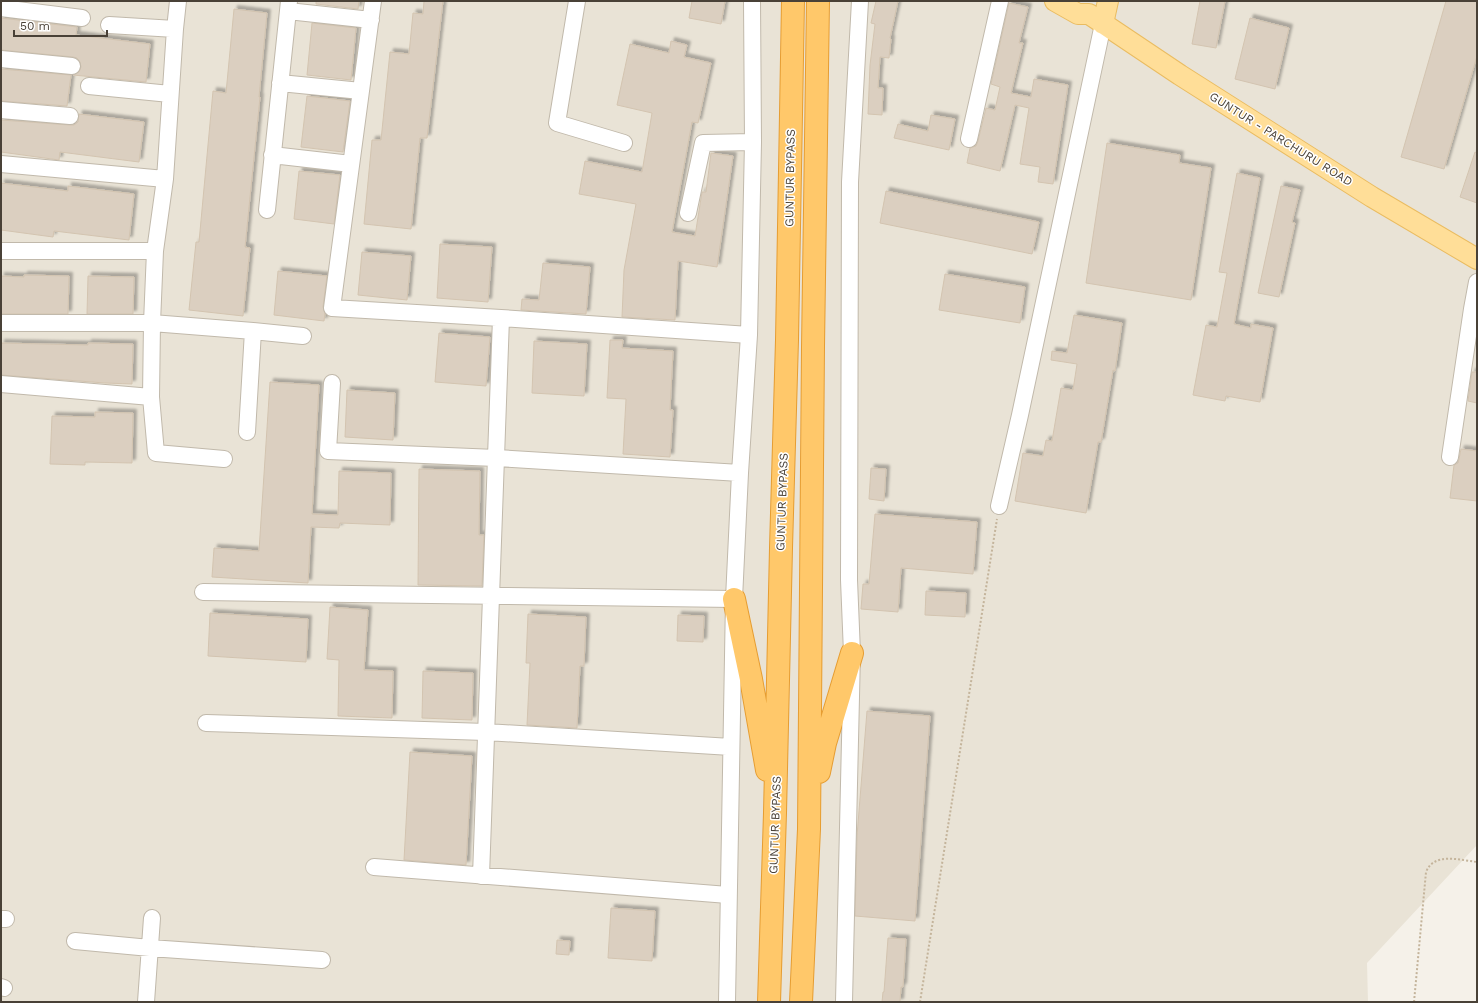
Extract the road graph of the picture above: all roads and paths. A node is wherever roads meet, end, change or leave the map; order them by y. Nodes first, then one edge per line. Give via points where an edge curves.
1 (178, 1) edge
2 (373, 1) edge
3 (577, 1) edge
4 (752, 1) edge
5 (793, 1) edge
6 (818, 1) edge
7 (860, 1) edge
8 (1000, 1) edge
9 (1055, 1) edge
10 (1108, 1) edge
11 (289, 6) edge
12 (1, 8) edge
13 (1092, 13) edge
14 (82, 18) dead end
15 (371, 20) junction
16 (109, 25) dead end
17 (175, 29) junction
18 (1, 59) edge
19 (72, 66) dead end
20 (280, 82) junction
21 (89, 86) dead end
22 (361, 91) junction
23 (170, 94) junction
24 (1, 110) edge
25 (70, 116) dead end
26 (969, 139) dead end
27 (753, 142) junction
28 (624, 143) dead end
29 (272, 155) junction
30 (1, 164) edge
31 (351, 164) junction
32 (165, 179) junction
33 (266, 210) dead end
34 (688, 213) dead end
35 (1, 251) edge
36 (156, 251) junction
37 (1477, 259) edge
38 (1477, 282) edge
39 (501, 318) junction
40 (1, 323) edge
41 (152, 323) junction
42 (253, 331) junction
43 (750, 335) junction
44 (303, 336) dead end
45 (332, 383) dead end
46 (1, 384) edge
47 (151, 396) junction
48 (247, 432) dead end
49 (1450, 457) dead end
50 (496, 458) junction
51 (224, 459) dead end
52 (740, 473) junction
53 (999, 506) joint
54 (203, 592) dead end
55 (491, 596) junction
56 (734, 599) junction
57 (852, 653) junction
58 (206, 723) dead end
59 (486, 732) junction
60 (731, 747) junction
61 (775, 813) junction
62 (809, 829) junction
63 (1477, 862) edge
64 (374, 867) dead end
65 (481, 876) junction
66 (728, 895) junction
67 (152, 918) dead end
68 (75, 940) dead end
69 (150, 948) junction
70 (322, 960) dead end
71 (146, 1002) edge
72 (727, 1002) edge
73 (769, 1002) edge
74 (801, 1002) edge
75 (844, 1002) edge
76 (920, 1002) edge
77 (1414, 1002) edge

1 - 17 street
2 - 15 street
3 - 28 street via 557,123
4 - 27 street
5 - 61 highway, GUNTUR BYPASS via 788,340
6 - 62 highway, GUNTUR BYPASS via 812,347
7 - 57 street via 850,182 849,580
8 - 26 street
9 - 13 main road, GUNTUR - PARCHURU ROAD via 1078,14
10 - 13 main road
11 - 15 street
11 - 20 street
12 - 14 street
13 - 37 main road, GUNTUR - PARCHURU ROAD via 1180,75 1372,197
13 - 53 street via 1022,408
15 - 22 street
16 - 17 street
17 - 23 street
18 - 19 street
20 - 22 street
20 - 29 street
21 - 23 street
22 - 31 street
23 - 32 street
24 - 25 street
27 - 34 street via 703,143
27 - 43 street
29 - 31 street
29 - 33 street
30 - 32 street
31 - 39 street via 332,308
32 - 36 street
35 - 36 street
36 - 41 street
38 - 49 street
39 - 43 street
39 - 50 street
40 - 41 street
41 - 42 street
41 - 47 street
42 - 44 street
42 - 48 street
43 - 52 street
45 - 50 street via 328,451
46 - 47 street
47 - 51 street via 156,453
50 - 52 street
50 - 55 street
52 - 56 street
53 - 76 path
54 - 55 street
55 - 56 street
55 - 59 street
56 - 60 street
56 - 61 highway
57 - 62 highway via 824,744
57 - 75 street
58 - 59 street
59 - 60 street
59 - 65 street
60 - 66 street
61 - 73 highway, GUNTUR BYPASS
62 - 74 highway, GUNTUR BYPASS
63 - 77 path via 1444,859 1429,865 1426,872
64 - 65 street
65 - 66 street
66 - 72 street
67 - 69 street
68 - 69 street
69 - 70 street
69 - 71 street

